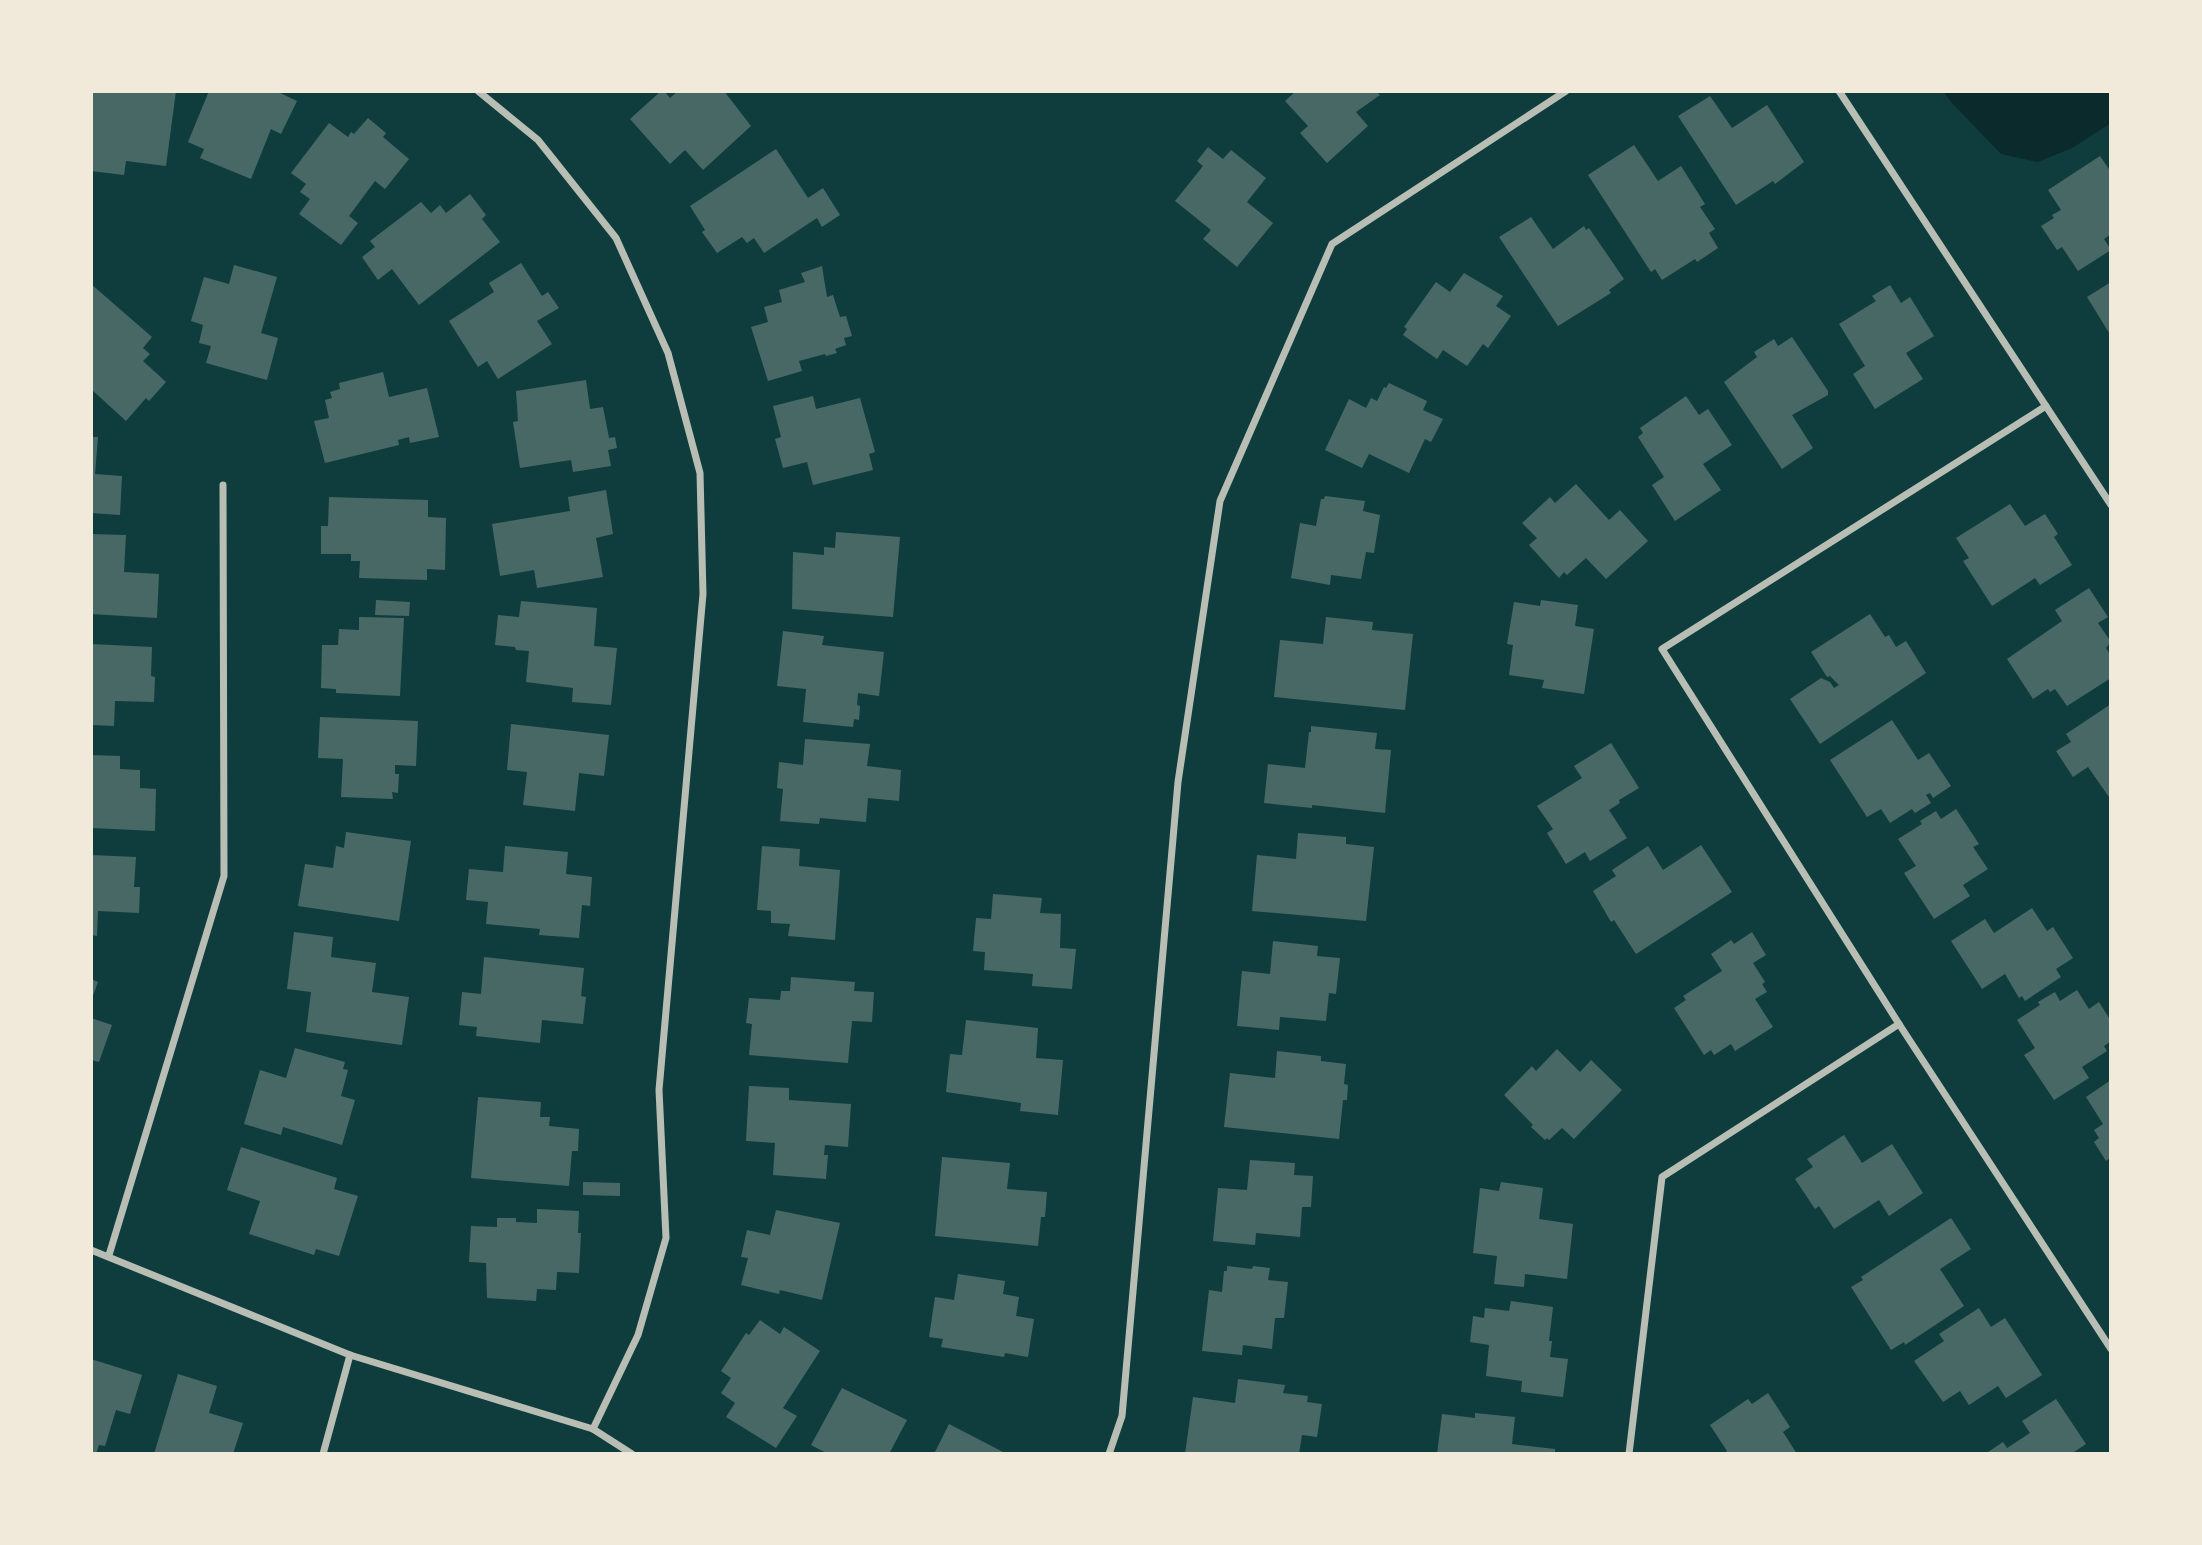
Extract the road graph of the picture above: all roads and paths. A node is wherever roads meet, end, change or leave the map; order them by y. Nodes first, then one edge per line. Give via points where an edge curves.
1 (478, 91) edge
2 (1566, 91) edge
3 (1839, 91) edge
4 (2046, 406) junction
5 (223, 485) dead end
6 (2111, 505) edge
7 (1899, 1024) junction
8 (91, 1250) edge
9 (109, 1255) junction
10 (2111, 1349) edge
11 (350, 1355) junction
12 (593, 1429) junction
13 (323, 1454) edge
14 (632, 1454) edge
15 (1109, 1454) edge
16 (1629, 1454) edge

1 - 12 street via 538,140 616,238 668,353 700,472 703,594 659,1090 666,1238 638,1335
2 - 15 street via 1332,244 1220,501 1178,782 1122,1416
3 - 4 street
4 - 6 street
4 - 7 street via 1662,649
5 - 9 street via 224,876
7 - 10 street
7 - 16 street via 1662,1177
8 - 9 street
9 - 11 street
11 - 12 street
11 - 13 street
12 - 14 street

